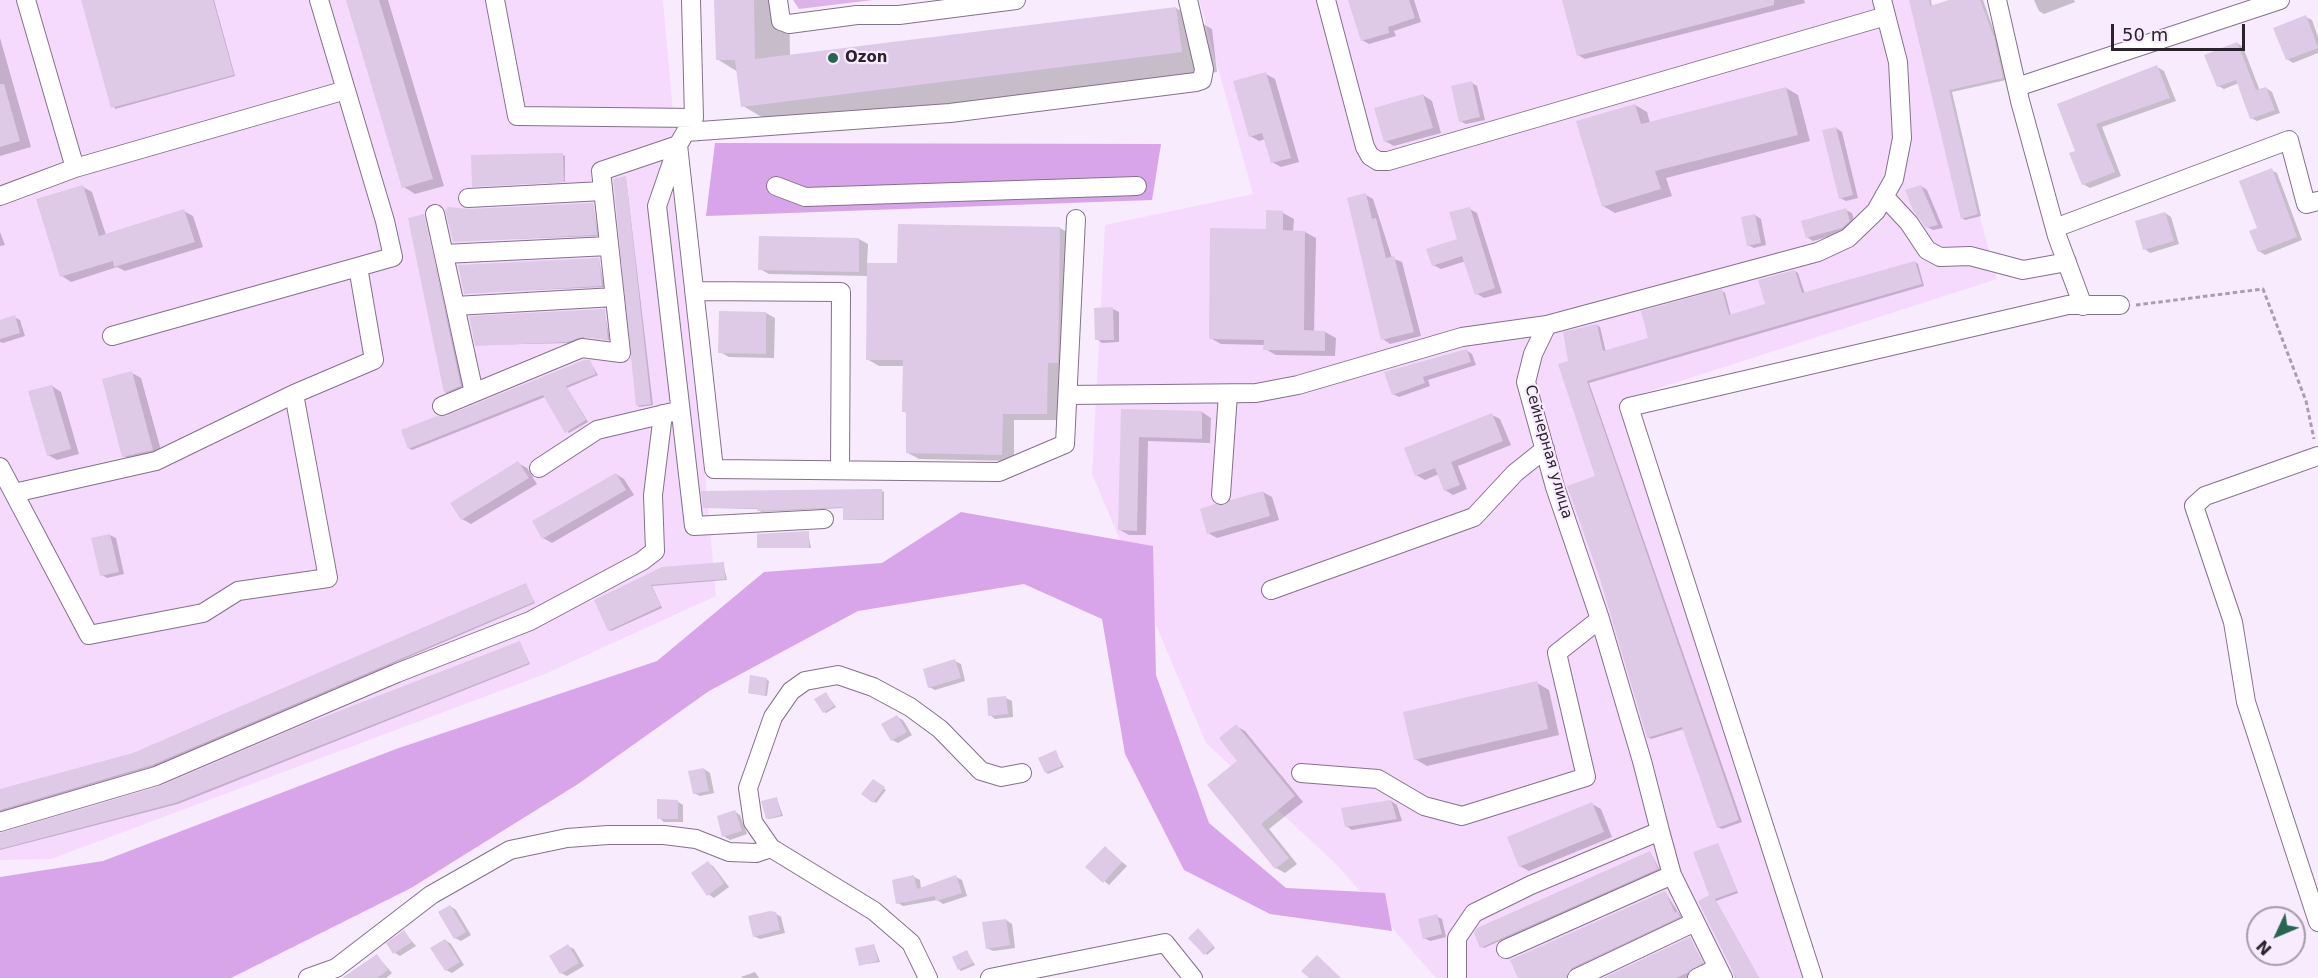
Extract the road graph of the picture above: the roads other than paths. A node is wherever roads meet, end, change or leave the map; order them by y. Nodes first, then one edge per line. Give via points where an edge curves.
1 (26, 0) edge
2 (319, 0) edge
3 (495, 0) edge
4 (691, 0) edge
5 (778, 0) edge
6 (1016, 0) edge
7 (1188, 0) edge
8 (1326, 0) edge
9 (1997, 0) edge
10 (2280, 0) edge
11 (1884, 8) edge
12 (2017, 87) junction
13 (346, 90) junction
14 (686, 132) junction
15 (75, 168) junction
16 (776, 186) dead end
17 (1137, 186) dead end
18 (603, 191) junction
19 (0, 196) edge
20 (1884, 196) junction
21 (468, 198) dead end
22 (2318, 201) edge
23 (435, 214) dead end
24 (1076, 219) dead end
25 (2055, 228) junction
26 (609, 246) junction
27 (444, 254) junction
28 (2067, 261) junction
29 (358, 267) junction
30 (694, 291) junction
31 (615, 297) junction
32 (2120, 305) road end
33 (455, 306) junction
34 (2084, 306) junction
35 (1547, 325) junction
36 (112, 336) dead end
37 (474, 393) junction
38 (294, 394) junction
39 (1228, 394) junction
40 (1068, 395) junction
41 (442, 406) dead end
42 (672, 413) junction
43 (1545, 449) junction
44 (2317, 450) edge
45 (0, 467) edge
46 (539, 468) dead end
47 (840, 470) junction
48 (14, 493) junction
49 (1221, 495) dead end
50 (824, 519) dead end
51 (1271, 590) dead end
52 (1600, 619) junction
53 (1022, 773) dead end
54 (1301, 773) dead end
55 (0, 822) edge
56 (1660, 831) junction
57 (771, 848) junction
58 (1672, 875) junction
59 (1695, 922) junction
60 (2318, 922) edge
61 (1506, 949) dead end
62 (1721, 973) edge
63 (308, 978) edge
64 (928, 978) edge
65 (990, 978) edge
66 (1193, 978) edge
67 (1457, 978) edge
68 (1577, 978) edge
69 (1697, 978) edge
70 (1813, 978) edge

1 - 15 street
2 - 13 street
3 - 14 street via 517,116
4 - 14 street
5 - 6 street via 781,21 789,24
7 - 14 street via 1204,69 1202,80 1196,82 950,113
8 - 11 street via 1365,147 1378,161
9 - 12 street
10 - 12 street
11 - 20 street via 1898,62 1903,108 1894,179
12 - 25 street
13 - 15 street
13 - 29 street via 393,257
14 - 18 street via 601,171
14 - 30 street
14 - 42 street via 657,206
15 - 19 street
16 - 17 street via 805,197
18 - 21 street
18 - 26 street
20 - 28 street via 1927,250 1940,257 1970,256 2023,270
20 - 35 street via 1876,211 1848,238 1818,252
22 - 25 street via 2306,204 2289,140
23 - 27 street
24 - 40 street
25 - 28 street
26 - 27 street
26 - 31 street
27 - 33 street
28 - 34 street
29 - 36 street
29 - 38 street via 374,360
30 - 47 street via 714,469
30 - 47 street via 841,292
31 - 33 street
31 - 37 street via 621,353 582,348
32 - 34 street
33 - 37 street
34 - 70 street via 2068,305 1629,407
35 - 39 street via 1462,337 1298,386
35 - 43 street, Сейнерная улица via 1533,354 1526,382
37 - 41 street
38 - 48 street via 156,461
38 - 48 street via 328,578 238,591 203,613 89,635
39 - 40 street
39 - 49 street
40 - 47 street via 1065,444 999,472
42 - 46 street via 597,430
42 - 50 street via 694,526
42 - 55 street via 653,495 655,551 642,561 530,621 156,776
43 - 51 street via 1515,473 1474,518
43 - 52 street, Сейнерная улица
44 - 60 street via 2205,496 2194,506 2233,622 2246,702
45 - 48 street
52 - 54 street via 1557,653 1586,777 1462,816 1424,806 1378,779
52 - 56 street, Сейнерная улица
53 - 57 street via 1001,777 981,771 932,723 873,687 837,675 805,681 791,691 773,717 748,788 753,822
56 - 58 street, Сейнерная улица
56 - 67 street via 1474,913 1457,938
57 - 63 street via 756,853 729,852 696,839 608,835 567,838 510,850 431,896 336,968
57 - 64 street via 874,911 911,943
58 - 59 street, Сейнерная улица
58 - 61 street
59 - 62 street, Сейнерная улица
59 - 68 street
62 - 69 street
65 - 66 street via 1165,943

